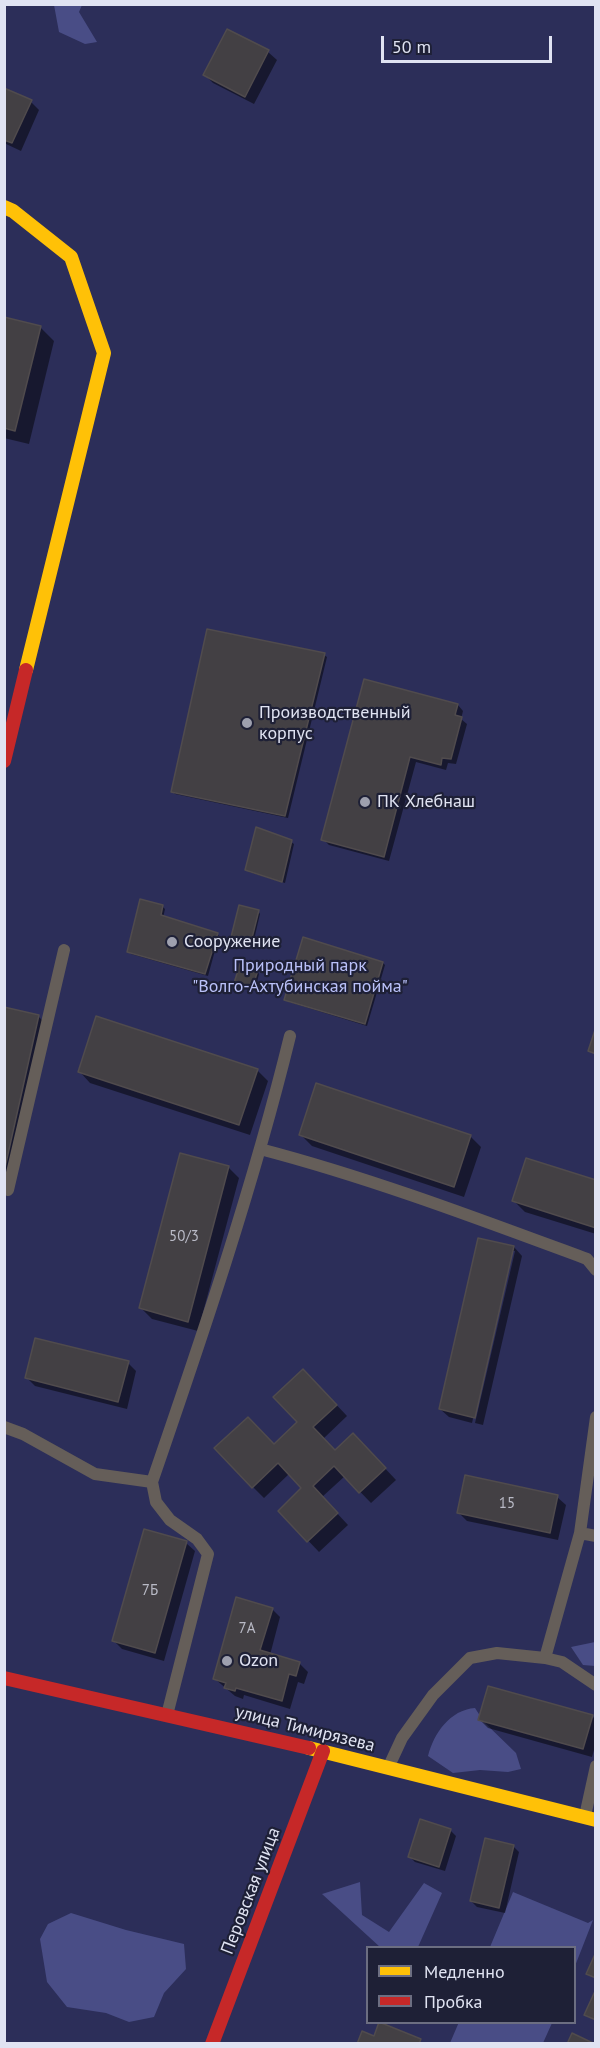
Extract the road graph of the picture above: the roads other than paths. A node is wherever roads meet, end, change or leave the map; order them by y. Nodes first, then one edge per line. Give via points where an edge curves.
1 (4, 207) edge
2 (4, 761) edge
3 (64, 950) dead end
4 (290, 1036) dead end
5 (260, 1149) junction
6 (8, 1190) dead end
7 (596, 1270) edge
8 (596, 1417) edge
9 (4, 1427) edge
10 (152, 1482) junction
11 (580, 1533) junction
12 (596, 1536) edge
13 (545, 1658) junction
14 (4, 1678) edge
15 (596, 1686) edge
16 (167, 1715) junction
17 (323, 1751) junction
18 (596, 1766) edge
19 (388, 1768) junction
20 (590, 1819) edge
21 (212, 2043) edge

1 - 2 street via 71,257 104,353
3 - 6 lane
4 - 5 lane
5 - 7 lane via 317,1164 480,1220 587,1259
5 - 10 lane
8 - 11 lane
9 - 10 lane via 95,1474
10 - 16 lane via 156,1502 208,1554
11 - 12 lane
11 - 13 lane
13 - 15 lane via 562,1662
13 - 19 lane via 497,1653 471,1658 433,1695 402,1738
14 - 16 street, улица Тимирязева
16 - 17 street, улица Тимирязева
17 - 19 street, улица Тимирязева
17 - 21 street, Перовская улица
18 - 20 lane
19 - 20 street, улица Тимирязева

